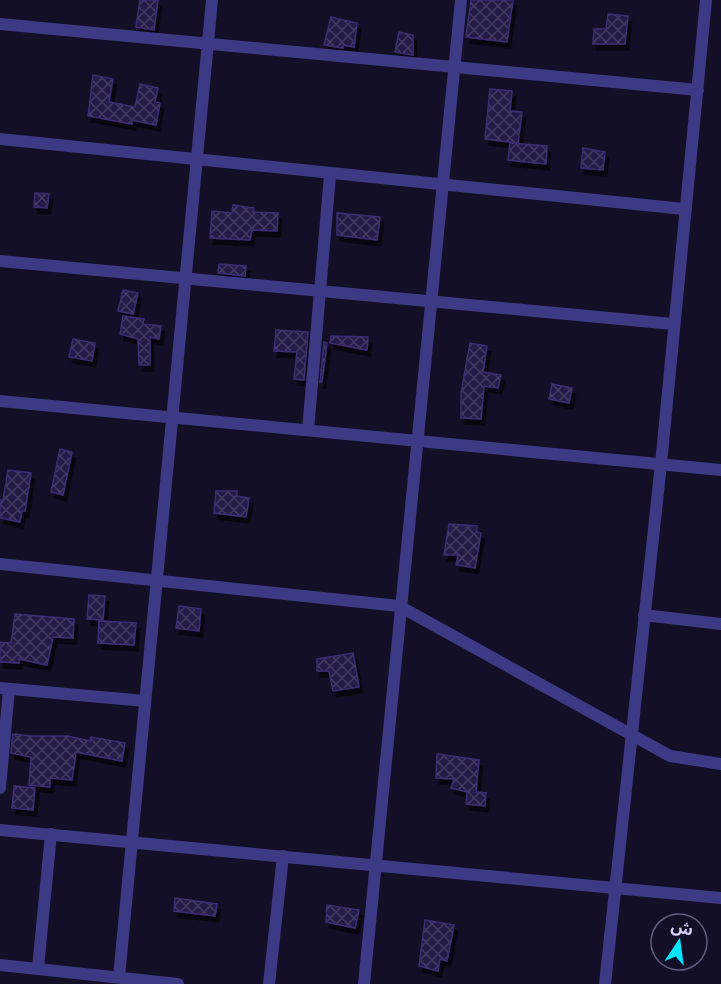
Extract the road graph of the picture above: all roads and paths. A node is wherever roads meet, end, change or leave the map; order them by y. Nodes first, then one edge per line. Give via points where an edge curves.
1 (212, 0) edge
2 (461, 0) edge
3 (706, 0) edge
4 (0, 24) edge
5 (208, 42) junction
6 (453, 66) junction
7 (698, 90) junction
8 (0, 139) edge
9 (199, 160) junction
10 (330, 175) junction
11 (442, 185) junction
12 (684, 209) junction
13 (0, 261) edge
14 (186, 279) junction
15 (320, 291) junction
16 (430, 302) junction
17 (673, 324) junction
18 (0, 401) edge
19 (172, 418) junction
20 (308, 430) junction
21 (417, 441) junction
22 (661, 464) junction
23 (721, 470) edge
24 (0, 564) edge
25 (157, 579) junction
26 (399, 606) junction
27 (644, 615) junction
28 (721, 624) edge
29 (4, 689) edge
30 (145, 701) junction
31 (631, 734) junction
32 (721, 764) edge
33 (0, 788) edge
34 (0, 830) edge
35 (51, 834) junction
36 (131, 842) junction
37 (282, 856) junction
38 (376, 866) junction
39 (615, 888) junction
40 (721, 898) edge
41 (0, 965) edge
42 (38, 968) junction
43 (119, 977) junction
44 (178, 984) edge
45 (269, 984) edge
46 (364, 984) edge
47 (605, 984) edge

1 - 5 street
2 - 6 street
3 - 7 street
4 - 5 street
5 - 6 street
5 - 9 street
6 - 7 street
6 - 11 street
7 - 12 street
8 - 9 street
9 - 10 street
9 - 14 street
10 - 11 street
10 - 15 street
11 - 12 street
11 - 16 street
12 - 17 street
13 - 14 street
14 - 15 street
14 - 19 street
15 - 16 street
15 - 20 street
16 - 17 street
16 - 21 street
17 - 22 street
18 - 19 street
19 - 20 street
19 - 25 street
20 - 21 street
21 - 22 street
21 - 26 street
22 - 23 street
22 - 27 street
24 - 25 street
25 - 26 street
25 - 30 street
26 - 31 street
26 - 38 street
27 - 28 street
27 - 31 street
29 - 30 street
29 - 33 street
30 - 36 street
31 - 32 street via 670,756
31 - 39 street
34 - 35 street
35 - 36 street
35 - 42 street
36 - 37 street
36 - 43 street
37 - 38 street
37 - 45 street
38 - 39 street
38 - 46 street
39 - 40 street
39 - 47 street
41 - 42 street
42 - 43 street
43 - 44 street

